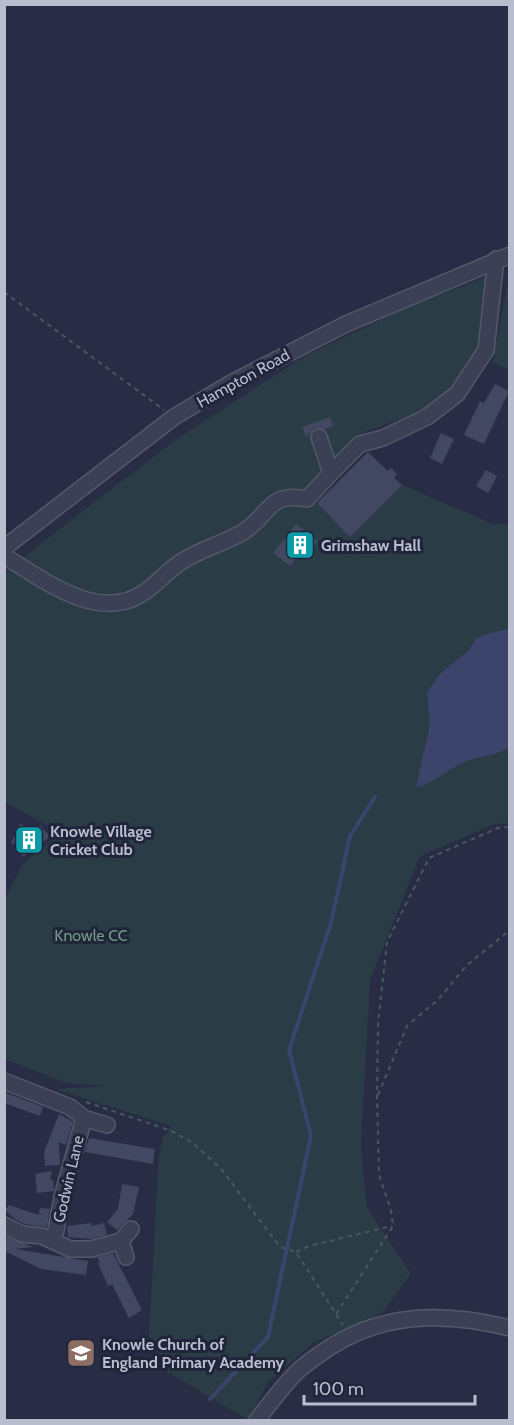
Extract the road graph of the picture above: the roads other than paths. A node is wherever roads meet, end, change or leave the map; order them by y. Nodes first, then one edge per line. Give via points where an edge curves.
1 (503, 257) edge
2 (319, 437) dead end
3 (331, 473) junction
4 (4, 548) edge
5 (4, 556) edge
6 (4, 1081) edge
7 (84, 1118) junction
8 (107, 1125) dead end
9 (4, 1225) edge
10 (54, 1241) junction
11 (126, 1257) dead end
12 (510, 1328) edge
13 (257, 1420) edge

1 - 3 street via 486,350 457,394 427,417 384,438 360,444
1 - 4 street, Hampton Road via 346,324 174,417
2 - 3 street
3 - 5 street via 307,500 283,497 266,507 243,532 200,550 129,601 98,602 59,590
6 - 7 street, Godwin Lane via 70,1107
7 - 8 street, Godwin Lane
7 - 10 street, Godwin Lane
9 - 10 street via 22,1234
10 - 11 street via 70,1250 92,1249 126,1235
12 - 13 street via 443,1316 408,1317 370,1326 296,1372

